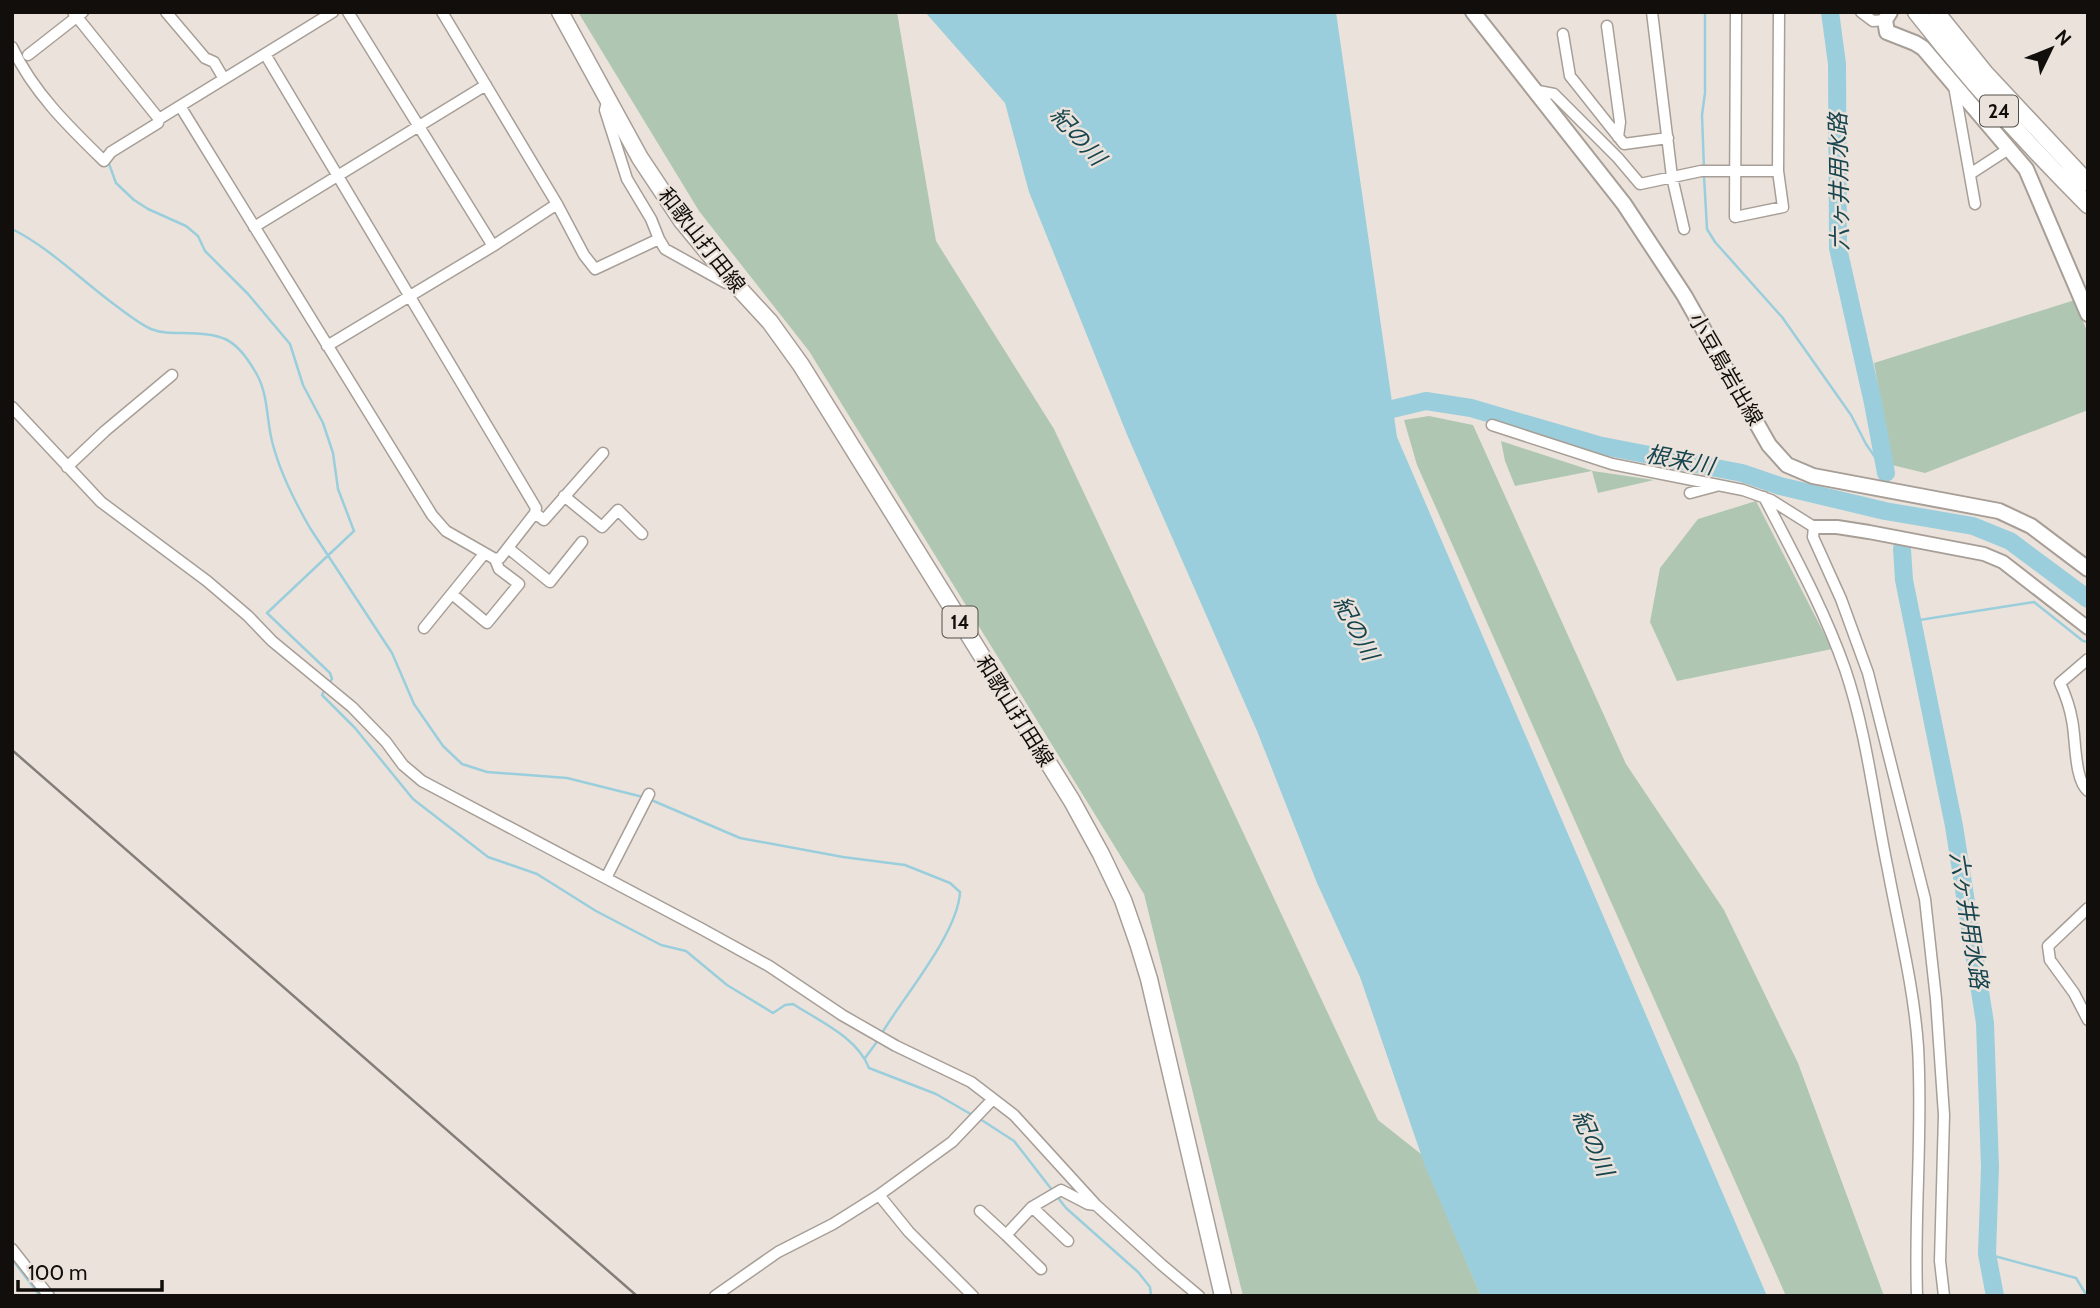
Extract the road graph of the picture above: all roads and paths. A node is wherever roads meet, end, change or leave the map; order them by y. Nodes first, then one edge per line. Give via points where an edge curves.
1 (166, 12) edge
2 (333, 12) edge
3 (348, 12) edge
4 (442, 12) edge
5 (560, 12) edge
6 (1472, 12) edge
7 (1652, 12) edge
8 (1736, 12) edge
9 (1779, 12) edge
10 (1861, 12) edge
11 (1916, 12) edge
12 (1936, 12) edge
13 (78, 14) edge
14 (1887, 16) edge
15 (1607, 26) dead end
16 (1563, 34) dead end
17 (12, 47) edge
18 (265, 54) junction
19 (28, 55) dead end
20 (224, 79) junction
21 (486, 85) junction
22 (1954, 85) junction
23 (1533, 90) junction
24 (610, 103) junction
25 (180, 106) junction
26 (159, 119) junction
27 (419, 126) junction
28 (1618, 137) junction
29 (1668, 138) junction
30 (2010, 148) junction
31 (1778, 171) junction
32 (1734, 172) junction
33 (1970, 174) junction
34 (338, 176) junction
35 (1672, 177) junction
36 (2088, 183) edge
37 (557, 204) junction
38 (1975, 204) dead end
39 (2088, 205) edge
40 (254, 227) junction
41 (1685, 229) dead end
42 (659, 239) junction
43 (494, 246) junction
44 (733, 282) junction
45 (410, 296) junction
46 (2088, 314) edge
47 (327, 346) junction
48 (172, 375) dead end
49 (12, 407) edge
50 (17, 420) edge
51 (1492, 425) dead end
52 (603, 453) dead end
53 (67, 467) junction
54 (1717, 486) junction
55 (1690, 493) dead end
56 (564, 496) junction
57 (1764, 497) junction
58 (535, 513) junction
59 (1814, 527) junction
60 (642, 534) dead end
61 (582, 542) dead end
62 (508, 548) junction
63 (484, 554) junction
64 (495, 559) junction
65 (2088, 569) edge
66 (452, 594) junction
67 (424, 628) dead end
68 (2088, 628) edge
69 (2088, 659) edge
70 (2088, 792) edge
71 (649, 794) dead end
72 (606, 878) junction
73 (2088, 908) edge
74 (2088, 1020) edge
75 (989, 1103) junction
76 (879, 1195) junction
77 (1096, 1205) junction
78 (1032, 1207) junction
79 (980, 1210) dead end
80 (1006, 1235) junction
81 (1068, 1241) dead end
82 (12, 1249) edge
83 (1041, 1269) dead end
84 (49, 1296) edge
85 (715, 1296) edge
86 (974, 1296) edge
87 (1199, 1296) edge
88 (1223, 1296) edge
89 (1917, 1296) edge
90 (1944, 1296) edge

1 - 20 street via 205,58 214,62
2 - 18 street
3 - 27 street
4 - 21 street
5 - 24 main road, 和歌山打田線 / 14
6 - 23 main road, 小豆島岩出線
7 - 29 street
8 - 32 street
9 - 31 street
10 - 14 street via 1873,21
11 - 39 main road, 24 via 1974,84
12 - 36 main road, 24 via 1985,73
13 - 19 street
13 - 26 street
14 - 22 main road via 1887,32 1923,48
15 - 28 street
16 - 28 street via 1570,76
17 - 26 street via 57,116 104,161
18 - 20 street
18 - 34 street
20 - 25 street
21 - 27 street
21 - 37 street
22 - 30 main road
22 - 33 street
23 - 35 street via 1555,94 1640,184
23 - 65 main road, 小豆島岩出線 via 1624,204 1684,295 1769,445 1787,465 1813,476 1999,511 2031,526
24 - 42 street via 605,110 626,179
24 - 44 main road, 和歌山打田線 / 14 via 682,221
25 - 26 street
25 - 40 street
27 - 34 street
27 - 43 street
28 - 29 street via 1624,144
29 - 35 street
30 - 33 street
30 - 46 main road via 2026,169
31 - 32 street
31 - 32 street via 1783,207 1735,217
32 - 35 street
33 - 38 street
34 - 40 street
34 - 45 street
35 - 41 street
37 - 42 street via 594,269
37 - 43 street
40 - 47 street
42 - 44 street via 665,249 726,283
43 - 45 street
44 - 88 main road, 和歌山打田線 / 14 via 801,365 1101,854 1123,900 1149,979
45 - 47 street
45 - 58 street
47 - 63 street via 432,515 446,531
48 - 53 street
49 - 50 street
50 - 53 street
51 - 54 street via 1612,464
52 - 56 street
53 - 72 street via 101,502 207,581 352,707 422,781
54 - 55 street
54 - 57 street
56 - 58 street via 544,520
56 - 60 street via 602,527 618,510
57 - 59 street
57 - 89 street via 1820,606 1845,669 1863,735 1917,1037
58 - 62 street
59 - 68 street via 1869,532 1984,554 2003,562
59 - 90 street via 1813,537 1868,673 1924,900 1944,1115 1940,1261
61 - 62 street via 550,582
62 - 64 street
63 - 64 street
63 - 66 street
64 - 66 street via 499,569 519,584 487,623
66 - 67 street
69 - 70 street via 2060,682 2072,719 2079,773
71 - 72 street
72 - 75 street via 769,966 896,1046 971,1082
73 - 74 street via 2048,946 2050,960
75 - 76 street via 952,1142
75 - 77 street via 1014,1115
76 - 85 street via 778,1252
76 - 86 street
77 - 78 street via 1061,1190
77 - 87 street
78 - 80 street
78 - 81 street
79 - 80 street
80 - 83 street
82 - 84 street

